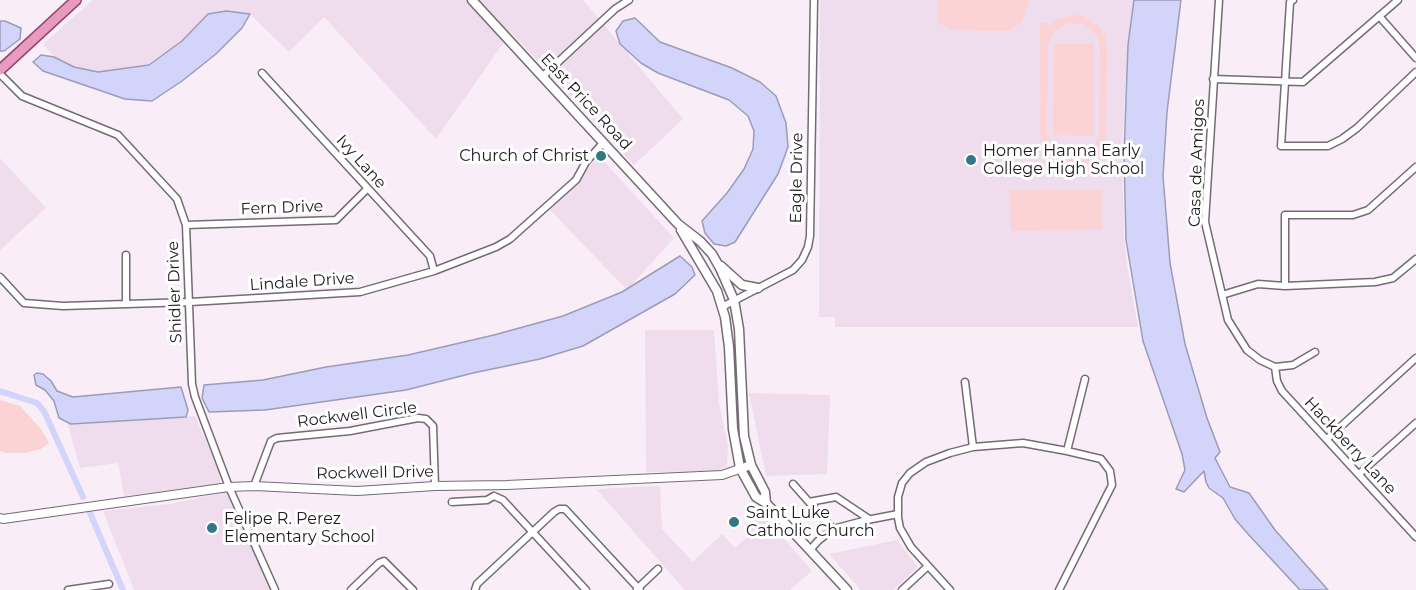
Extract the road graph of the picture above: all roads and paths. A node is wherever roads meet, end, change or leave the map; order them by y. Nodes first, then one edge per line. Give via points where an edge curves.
1 (76, 0) edge
2 (472, 0) edge
3 (629, 0) edge
4 (814, 0) edge
5 (1219, 0) edge
6 (1293, 0) edge
7 (1398, 0) edge
8 (1378, 16) junction
9 (1416, 58) edge
10 (0, 70) edge
11 (1416, 72) edge
12 (262, 73) dead end
13 (0, 75) edge
14 (542, 77) junction
15 (1213, 79) junction
16 (1286, 82) junction
17 (603, 143) junction
18 (1416, 167) edge
19 (367, 189) junction
20 (678, 224) junction
21 (186, 225) junction
22 (126, 255) dead end
23 (1416, 259) edge
24 (716, 261) junction
25 (434, 271) junction
26 (0, 277) edge
27 (1285, 285) junction
28 (758, 288) junction
29 (1222, 295) junction
30 (734, 300) junction
31 (190, 302) junction
32 (126, 304) junction
33 (722, 308) junction
34 (1315, 352) dead end
35 (1416, 358) edge
36 (1275, 367) junction
37 (1085, 379) dead end
38 (965, 382) dead end
39 (1416, 423) edge
40 (1327, 439) junction
41 (973, 447) junction
42 (1067, 451) junction
43 (751, 465) junction
44 (740, 468) junction
45 (1359, 474) junction
46 (794, 484) dead end
47 (494, 485) junction
48 (255, 486) junction
49 (435, 486) junction
50 (229, 487) junction
51 (494, 496) junction
52 (452, 502) dead end
53 (809, 502) junction
54 (766, 503) junction
55 (898, 514) junction
56 (869, 519) junction
57 (1, 520) edge
58 (833, 529) junction
59 (533, 533) junction
60 (1416, 537) edge
61 (810, 550) junction
62 (928, 566) junction
63 (658, 569) dead end
64 (109, 584) dead end
65 (638, 589) edge
66 (68, 590) edge
67 (275, 590) edge
68 (351, 590) edge
69 (413, 590) edge
70 (475, 590) edge
71 (586, 590) edge
72 (847, 590) edge
73 (902, 590) edge
74 (950, 590) edge
75 (1059, 590) edge

1 - 10 main road
2 - 14 main road, East Price Road
3 - 14 street
4 - 28 street, Eagle Drive via 808,248 793,270
5 - 15 street, Casa de Amigos
6 - 16 street
7 - 8 street
8 - 9 street
8 - 16 street via 1309,78
11 - 16 street via 1357,128 1328,146 1316,147 1281,146
12 - 19 street, Ivy Lane
13 - 21 street, Shidler Drive via 22,96 118,135 177,199
14 - 17 main road, East Price Road
15 - 16 street
15 - 29 street, Casa de Amigos via 1205,222
17 - 20 main road, East Price Road
17 - 25 street, Lindale Drive via 576,180 510,239
18 - 27 street via 1368,210 1353,215 1285,215
19 - 21 street, Fern Drive via 336,220
19 - 25 street, Ivy Lane via 430,256
20 - 24 main road, East Price Road via 700,241
20 - 33 main road, East Price Road via 717,291
21 - 31 street, Shidler Drive
22 - 32 street
23 - 27 street via 1393,278 1375,282
24 - 28 main road via 742,285
24 - 30 main road, East Price Road
25 - 31 street, Lindale Drive via 360,292
26 - 32 street, Lindale Drive via 24,303
27 - 29 street via 1258,284
28 - 30 street, Eagle Drive
29 - 36 street, Casa de Amigos via 1228,320 1246,350
30 - 33 street, Eagle Drive
30 - 43 main road, East Price Road via 744,430
31 - 32 street, Lindale Drive
31 - 50 street, Shidler Drive via 192,384
33 - 44 main road, East Price Road
34 - 36 street via 1293,365
35 - 40 street
36 - 40 street, Hackberry Lane via 1282,391
37 - 42 street
38 - 41 street
39 - 45 street
40 - 45 street, Hackberry Lane
41 - 42 street via 1023,443
41 - 55 street via 926,462 910,472 902,483
42 - 75 street via 1101,459 1110,471 1112,485
43 - 44 street, Rockwell Drive
43 - 54 main road, East Price Road via 765,492
44 - 47 street, Rockwell Drive via 722,475
44 - 54 main road, East Price Road via 756,497
45 - 60 street, Hackberry Lane
46 - 53 street
47 - 49 street, Rockwell Drive
47 - 51 street
48 - 49 street, Rockwell Drive via 357,491
48 - 49 street, Rockwell Circle via 271,441 277,438 350,431 418,417 433,426
48 - 50 street, Rockwell Drive
50 - 57 street, Rockwell Drive
50 - 67 street, Shidler Drive
51 - 52 street
51 - 59 street
53 - 56 street via 836,497
53 - 58 street
54 - 61 main road, East Price Road
55 - 56 street
55 - 62 street via 900,528
56 - 58 street
58 - 61 street
59 - 65 street via 554,512 565,509
59 - 70 street
59 - 71 street
61 - 72 main road, East Price Road
62 - 73 street
62 - 74 street
63 - 65 street
64 - 66 street
68 - 69 street via 384,561

